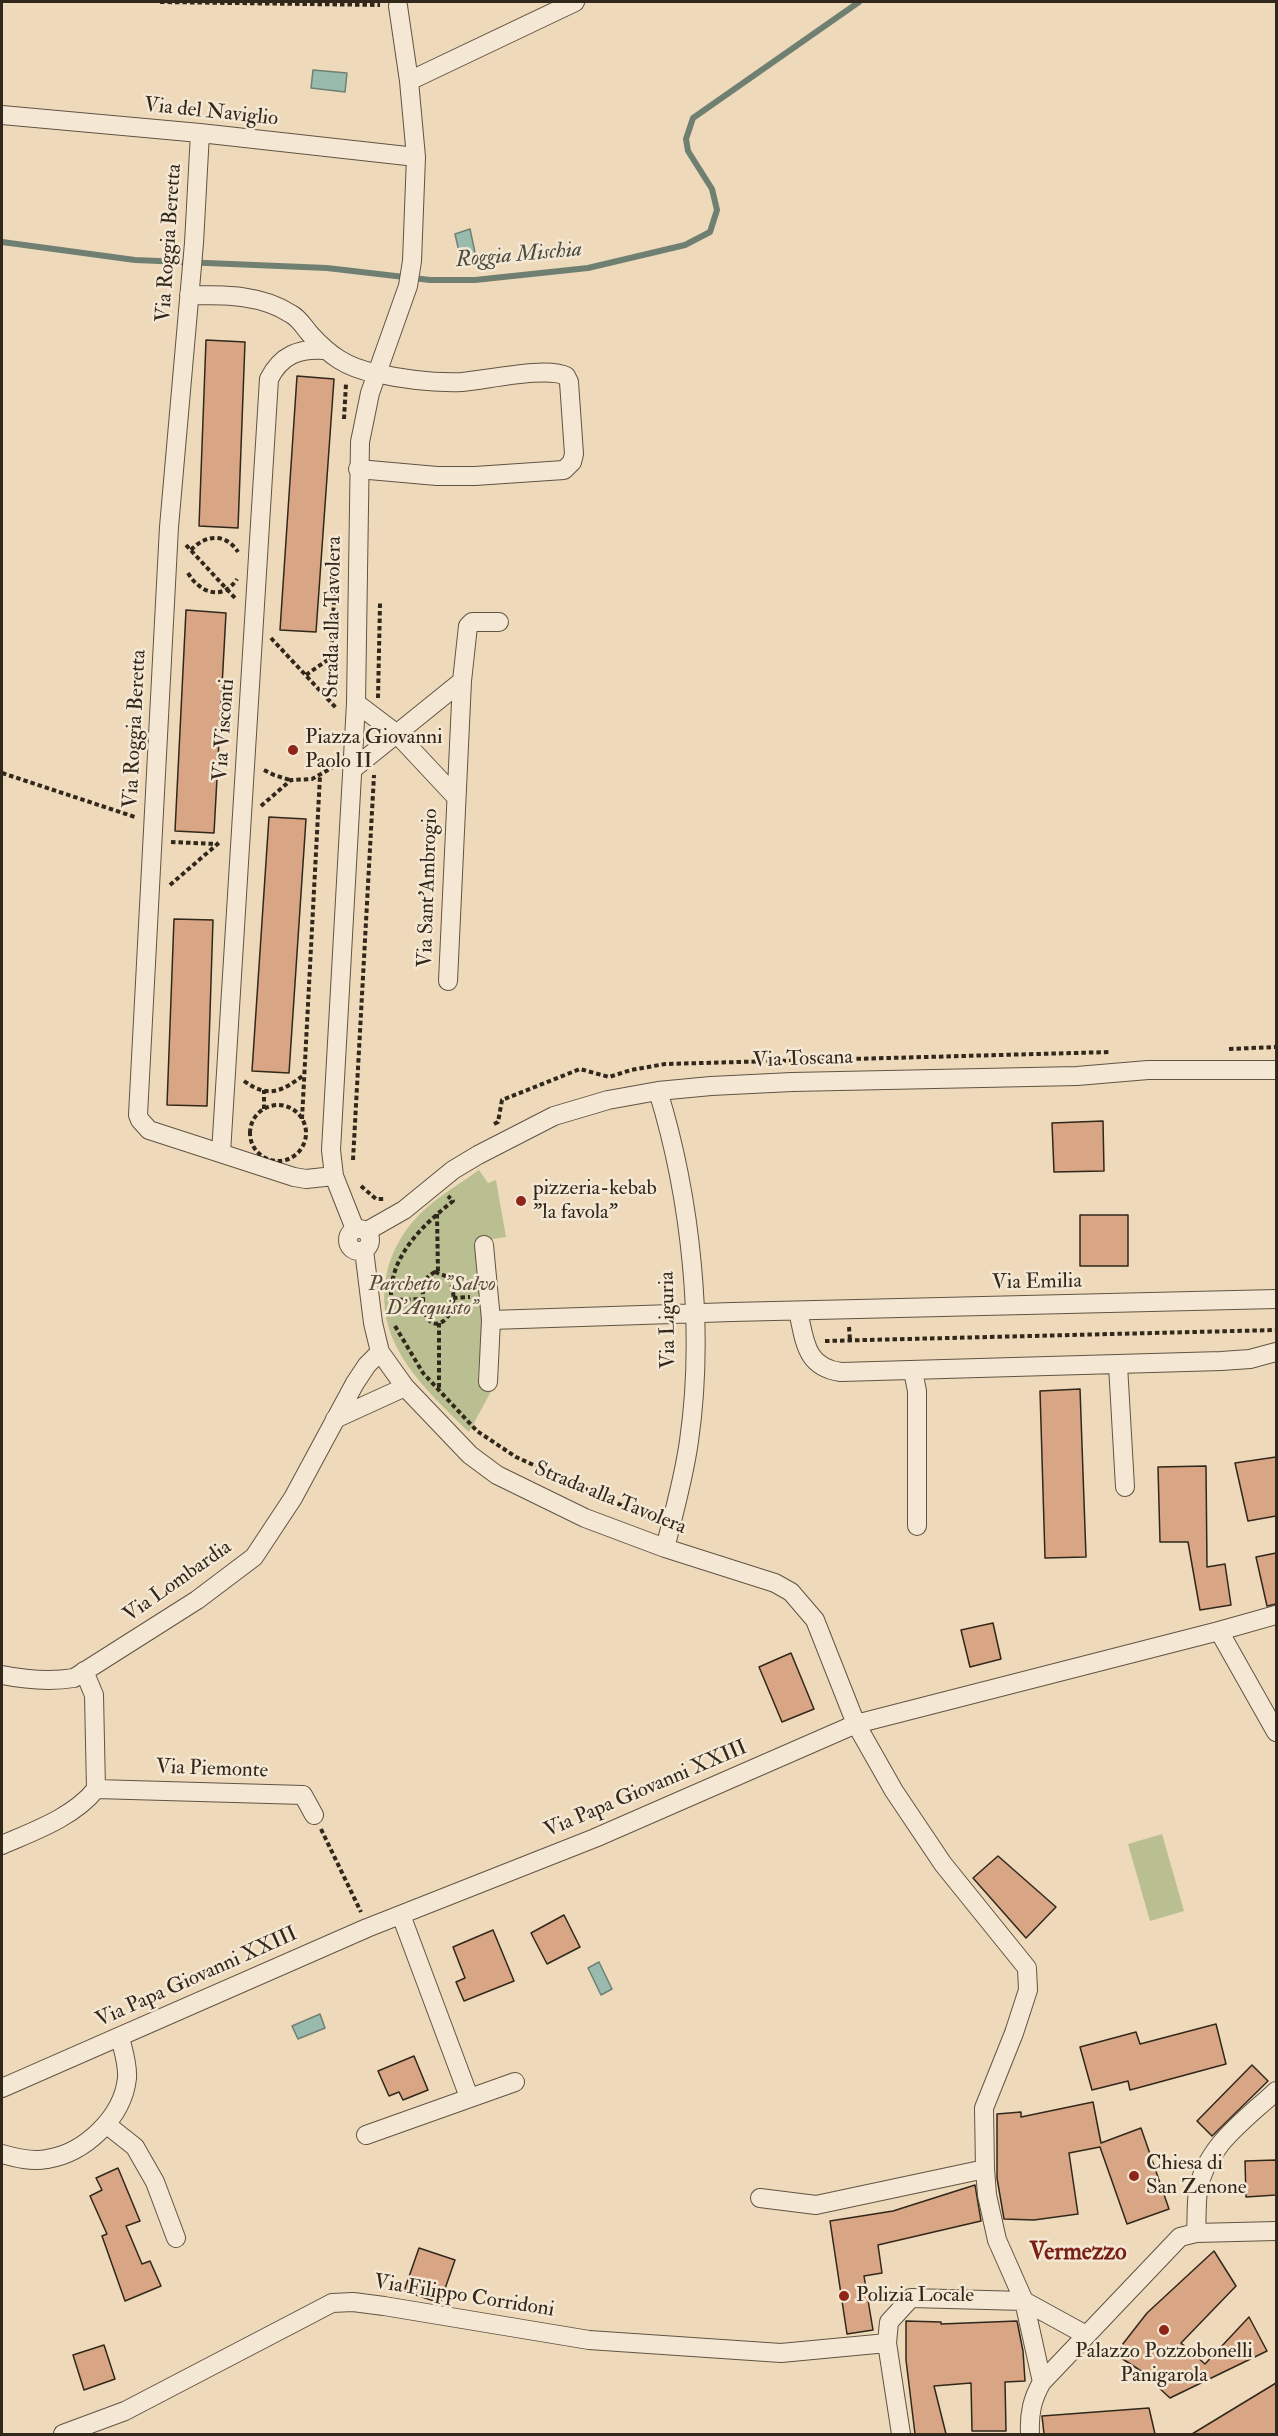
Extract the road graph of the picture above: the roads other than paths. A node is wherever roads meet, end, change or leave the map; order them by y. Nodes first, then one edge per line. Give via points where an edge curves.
1 (575, 2) edge
2 (398, 6) road end
3 (410, 81) junction
4 (2, 115) edge
5 (200, 133) junction
6 (416, 157) junction
7 (189, 295) junction
8 (325, 350) junction
9 (376, 374) junction
10 (358, 469) junction
11 (499, 622) dead end
12 (462, 681) junction
13 (356, 703) junction
14 (397, 734) junction
15 (352, 769) junction
16 (455, 796) junction
17 (448, 981) dead end
18 (1276, 1070) edge
19 (658, 1091) junction
20 (222, 1153) junction
21 (334, 1176) junction
22 (361, 1230) junction
23 (484, 1245) dead end
24 (1276, 1299) edge
25 (798, 1311) junction
26 (696, 1313) junction
27 (491, 1320) junction
28 (380, 1352) junction
29 (1276, 1352) edge
30 (1118, 1365) junction
31 (914, 1371) junction
32 (488, 1382) dead end
33 (405, 1387) junction
34 (335, 1419) junction
35 (1125, 1487) dead end
36 (917, 1526) dead end
37 (665, 1548) junction
38 (1276, 1615) edge
39 (1219, 1631) junction
40 (84, 1671) junction
41 (2, 1675) edge
42 (856, 1724) junction
43 (1276, 1732) edge
44 (96, 1789) junction
45 (314, 1815) road end
46 (2, 1845) edge
47 (401, 1915) junction
48 (120, 2037) junction
49 (515, 2082) dead end
50 (2, 2088) edge
51 (1276, 2091) edge
52 (470, 2097) junction
53 (106, 2124) junction
54 (366, 2135) dead end
55 (2, 2154) edge
56 (986, 2169) junction
57 (760, 2198) dead end
58 (1276, 2231) edge
59 (1196, 2233) junction
60 (176, 2238) dead end
61 (1024, 2301) junction
62 (1086, 2335) junction
63 (887, 2343) junction
64 (1042, 2382) junction
65 (63, 2434) edge
66 (901, 2434) edge
67 (1030, 2434) edge

1 - 3 street
2 - 3 street, Strada alla Tavolera
3 - 6 street, Strada alla Tavolera
4 - 5 street, Via del Naviglio
5 - 6 street, Via del Naviglio
5 - 7 street, Via Roggia Beretta
6 - 9 street, Strada alla Tavolera via 408,286
7 - 8 street via 237,297 275,306 293,315
7 - 20 street, Via Roggia Beretta via 169,527 138,1115 149,1130
8 - 9 street via 341,362
8 - 20 street, Via Visconti via 311,349 284,357 269,379
9 - 10 street, Strada alla Tavolera via 365,413
9 - 10 street via 461,382 561,373 569,382 574,454 564,470 486,476
10 - 13 street, Strada alla Tavolera
11 - 12 street, Via Sant'Ambrogio via 472,622 468,626
12 - 14 street
12 - 16 street, Via Sant'Ambrogio
13 - 14 street, Via Sant'Ambrogio
13 - 15 street, Strada alla Tavolera
14 - 15 street
14 - 16 street, Via Sant'Ambrogio
15 - 21 street, Strada alla Tavolera via 331,1150
16 - 17 street, Via Sant'Ambrogio
18 - 19 street, Via Toscana via 1148,1070 1077,1076 792,1082
19 - 22 street, Via Toscana via 608,1100 555,1116 453,1170 404,1210
19 - 26 street, Via Liguria via 686,1215
20 - 21 street, Via Roggia Beretta via 294,1177
21 - 22 street, Strada alla Tavolera
22 - 28 street, Strada alla Tavolera via 348,1237 349,1244 364,1250
23 - 27 street
24 - 25 street, Via Emilia
25 - 26 street, Via Emilia
25 - 31 street via 808,1349 818,1365 827,1370
26 - 27 street, Via Emilia
26 - 37 street, Via Liguria via 689,1439
27 - 32 street
28 - 33 street, Strada alla Tavolera
28 - 34 street, Via Lombardia via 367,1365
29 - 30 street via 1250,1359
30 - 31 street
30 - 35 street
31 - 36 street
33 - 34 street
33 - 37 street, Strada alla Tavolera via 470,1455 497,1474 585,1518
34 - 40 street, Via Lombardia via 293,1498 254,1557 206,1593
37 - 42 street, Strada alla Tavolera via 775,1583 791,1592 815,1620
38 - 39 street, Via Papa Giovanni XXIII
39 - 42 street, Via Papa Giovanni XXIII
39 - 43 street
40 - 41 street, Via Lombardia via 74,1678 52,1682
40 - 44 street via 94,1695
42 - 47 street, Via Papa Giovanni XXIII via 595,1838
42 - 56 street, Strada alla Tavolera via 894,1791 943,1864 1027,1968 1028,1990 984,2108
44 - 45 street, Via Piemonte via 303,1795
44 - 46 street via 75,1809
47 - 48 street, Via Papa Giovanni XXIII
47 - 52 street
48 - 50 street, Via Papa Giovanni XXIII
48 - 53 street via 127,2077 121,2099
49 - 52 street
51 - 59 street via 1209,2158 1197,2193
52 - 54 street
53 - 55 street via 90,2140 47,2160 23,2160
53 - 60 street via 135,2147 155,2182
56 - 57 street via 816,2205
56 - 61 street, Strada alla Tavolera via 997,2240
58 - 59 street
59 - 62 street via 1180,2237 1169,2247
61 - 62 street
61 - 63 street via 911,2298 889,2322
61 - 64 street, Strada alla Tavolera
62 - 64 street
63 - 65 street, Via Filippo Corridoni via 781,2353 712,2349 589,2340 384,2306 332,2303 125,2411
63 - 66 street
64 - 67 street via 1031,2406

